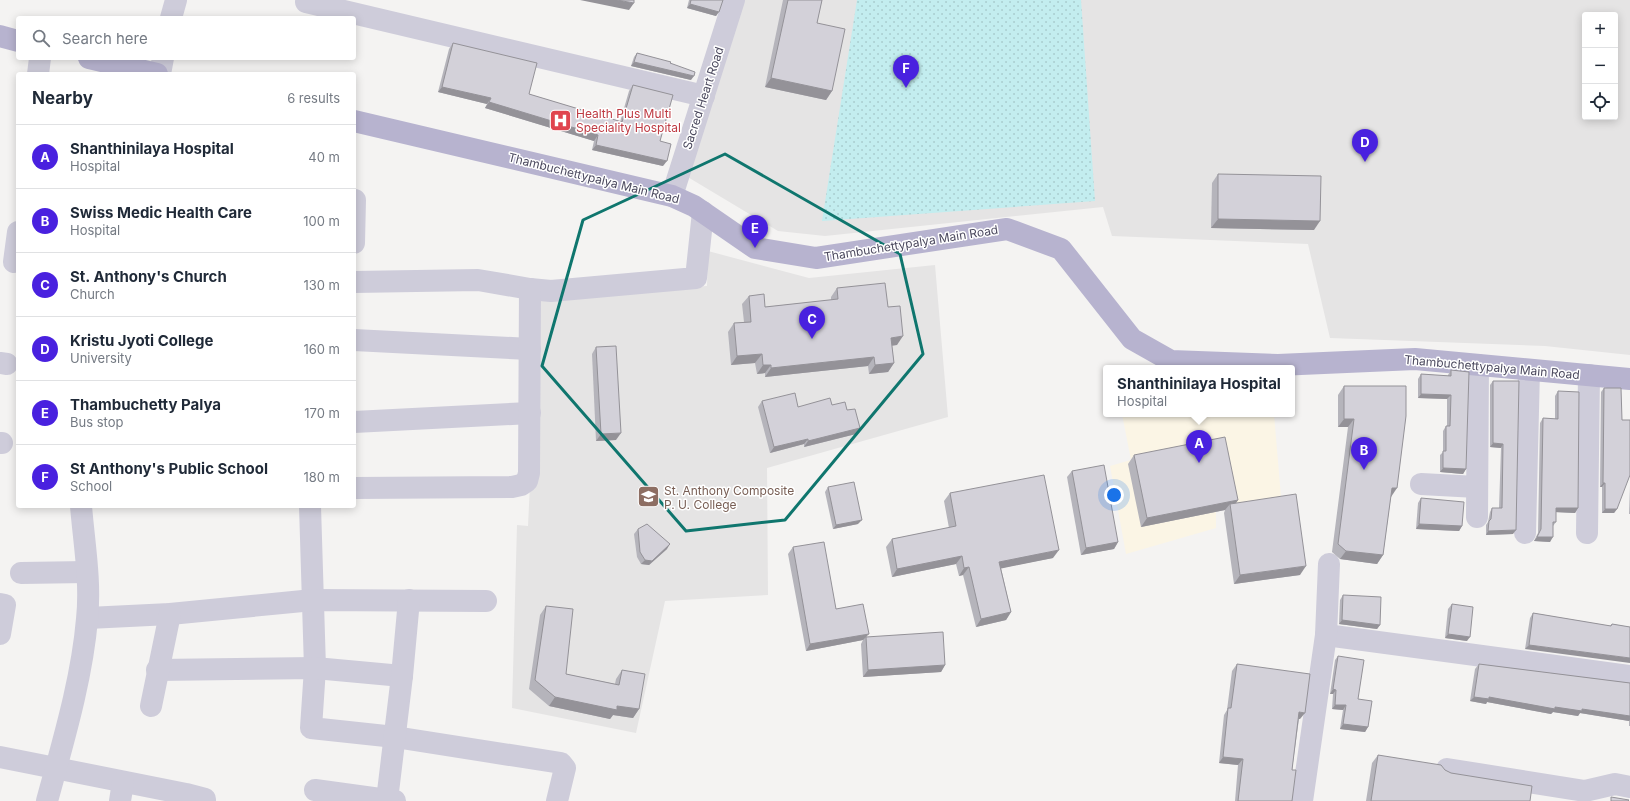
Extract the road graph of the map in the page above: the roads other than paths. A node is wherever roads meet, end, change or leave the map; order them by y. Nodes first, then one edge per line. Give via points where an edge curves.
1 (176, 0) edge
2 (734, 0) edge
3 (306, 2) dead end
4 (172, 16) edge
5 (0, 36) edge
6 (16, 40) edge
7 (40, 60) edge
8 (94, 60) edge
9 (162, 60) edge
10 (114, 69) edge
11 (38, 72) edge
12 (140, 72) edge
13 (159, 72) edge
14 (704, 96) junction
15 (356, 120) edge
16 (672, 196) junction
17 (703, 212) junction
18 (16, 241) edge
19 (11, 262) edge
20 (356, 282) edge
21 (530, 290) junction
22 (356, 340) edge
23 (530, 349) junction
24 (1478, 365) junction
25 (1529, 370) junction
26 (1589, 375) junction
27 (1630, 379) edge
28 (530, 413) junction
29 (356, 422) edge
30 (1421, 484) dead end
31 (1477, 487) junction
32 (356, 488) edge
33 (81, 508) edge
34 (310, 508) edge
35 (1477, 517) dead end
36 (1525, 533) dead end
37 (1587, 534) dead end
38 (1329, 564) dead end
39 (87, 572) junction
40 (21, 573) dead end
41 (313, 600) junction
42 (408, 600) junction
43 (486, 601) dead end
44 (0, 604) edge
45 (170, 614) junction
46 (88, 618) junction
47 (0, 634) edge
48 (1326, 635) junction
49 (315, 668) junction
50 (157, 670) junction
51 (402, 676) junction
52 (1630, 676) edge
53 (151, 706) dead end
54 (395, 737) junction
55 (0, 757) edge
56 (56, 769) junction
57 (1447, 769) edge
58 (1630, 787) edge
59 (315, 790) dead end
60 (122, 791) edge
61 (210, 800) edge
62 (391, 800) edge
63 (47, 801) edge
64 (557, 801) edge
65 (1302, 801) edge

1 - 4 street
2 - 14 street, Sacred Heart Road
3 - 14 street
5 - 6 main road
7 - 11 street
8 - 10 main road
9 - 13 street
10 - 12 main road
14 - 16 street, Sacred Heart Road
15 - 16 main road, Thambuchettypalya Main Road
16 - 17 main road, Thambuchettypalya Main Road
17 - 21 street via 696,278 552,291
17 - 24 main road, Thambuchettypalya Main Road via 754,248 816,258 1007,229 1061,249 1132,339 1171,360 1278,365 1415,359
18 - 19 street
20 - 21 street via 478,280
21 - 23 street
22 - 23 street
23 - 28 street
24 - 25 main road, Thambuchettypalya Main Road
24 - 31 street
25 - 26 main road, Thambuchettypalya Main Road
25 - 36 street
26 - 27 main road, Thambuchettypalya Main Road
26 - 37 street
28 - 29 street
28 - 32 street via 529,473 527,481 521,485
30 - 31 street
31 - 35 street
33 - 39 street
34 - 41 street
38 - 48 street
39 - 40 street
39 - 46 street
41 - 42 street
41 - 45 street
41 - 49 street
42 - 43 street
42 - 51 street
44 - 47 street via 5,604
45 - 46 street
45 - 50 street
46 - 56 street via 82,659
48 - 52 street
48 - 65 street
49 - 50 street
49 - 51 street
49 - 54 street via 311,728
50 - 53 street
51 - 54 street
54 - 62 street
54 - 64 street via 561,763 565,768
55 - 56 street
56 - 60 street
56 - 63 street
57 - 58 street via 1585,791 1615,784
59 - 62 street
60 - 61 street

